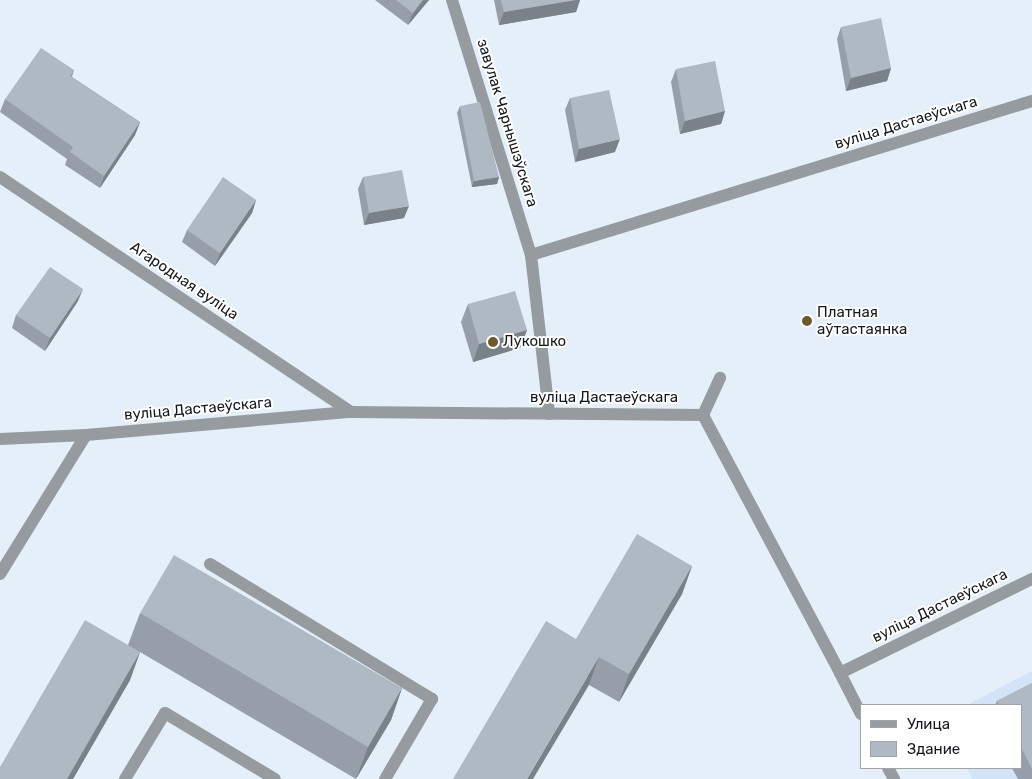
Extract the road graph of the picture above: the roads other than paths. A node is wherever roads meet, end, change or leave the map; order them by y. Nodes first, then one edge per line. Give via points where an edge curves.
1 (452, 0) edge
2 (1032, 101) edge
3 (0, 177) edge
4 (531, 256) junction
5 (720, 378) dead end
6 (351, 412) junction
7 (549, 414) junction
8 (703, 415) junction
9 (86, 435) junction
10 (0, 438) edge
11 (210, 564) dead end
12 (0, 574) edge
13 (1032, 579) edge
14 (840, 673) junction
15 (860, 712) edge
16 (126, 779) edge
17 (275, 779) edge
18 (385, 779) edge

1 - 4 street, завулак Чарнышэўскага
2 - 4 street, вуліца Дастаеўскага
3 - 6 street, Агародная вуліца
4 - 7 street, завулак Чарнышэўскага
5 - 8 street
6 - 7 street, вуліца Дастаеўскага
6 - 9 street, вуліца Дастаеўскага
7 - 8 street, вуліца Дастаеўскага
8 - 14 street
9 - 10 street, вуліца Дастаеўскага
9 - 12 street
11 - 18 street via 432,699
13 - 14 street, вуліца Дастаеўскага
14 - 15 street
16 - 17 street via 165,713

